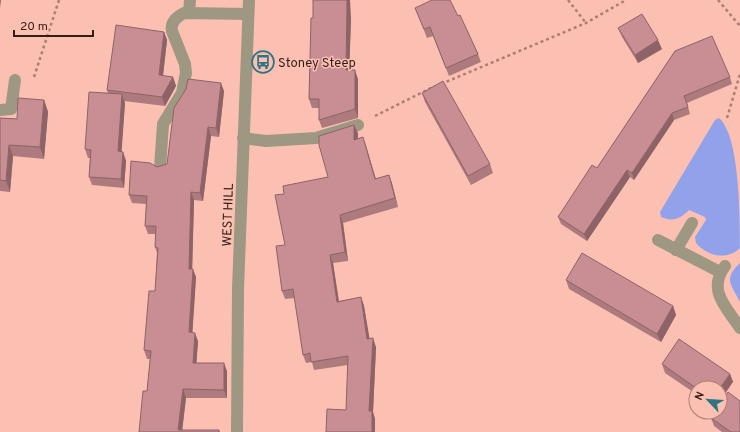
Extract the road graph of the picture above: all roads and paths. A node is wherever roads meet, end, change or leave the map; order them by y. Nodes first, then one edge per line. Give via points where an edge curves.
1 (58, 0) edge
2 (190, 0) edge
3 (249, 0) edge
4 (568, 0) edge
5 (626, 0) edge
6 (718, 0) edge
7 (189, 13) junction
8 (248, 14) junction
9 (586, 23) junction
10 (740, 26) edge
11 (740, 74) edge
12 (15, 80) joint
13 (0, 110) edge
14 (727, 118) dead end
15 (358, 125) joint
16 (244, 138) junction
17 (160, 168) edge
18 (692, 223) dead end
19 (658, 240) dead end
20 (676, 250) junction
21 (740, 328) edge
22 (236, 432) edge

1 - 12 path via 33,81
2 - 7 street
3 - 8 street, WEST HILL
4 - 9 path
5 - 9 path
6 - 10 path
7 - 8 street
7 - 17 street via 179,16 172,25 186,73 182,93 162,126
8 - 16 street, WEST HILL
9 - 15 path via 427,89
11 - 14 path
12 - 13 street via 11,109
15 - 16 street via 316,138 266,141
16 - 22 street, WEST HILL
18 - 20 street
19 - 20 street
20 - 21 street via 722,269 717,282 719,295

